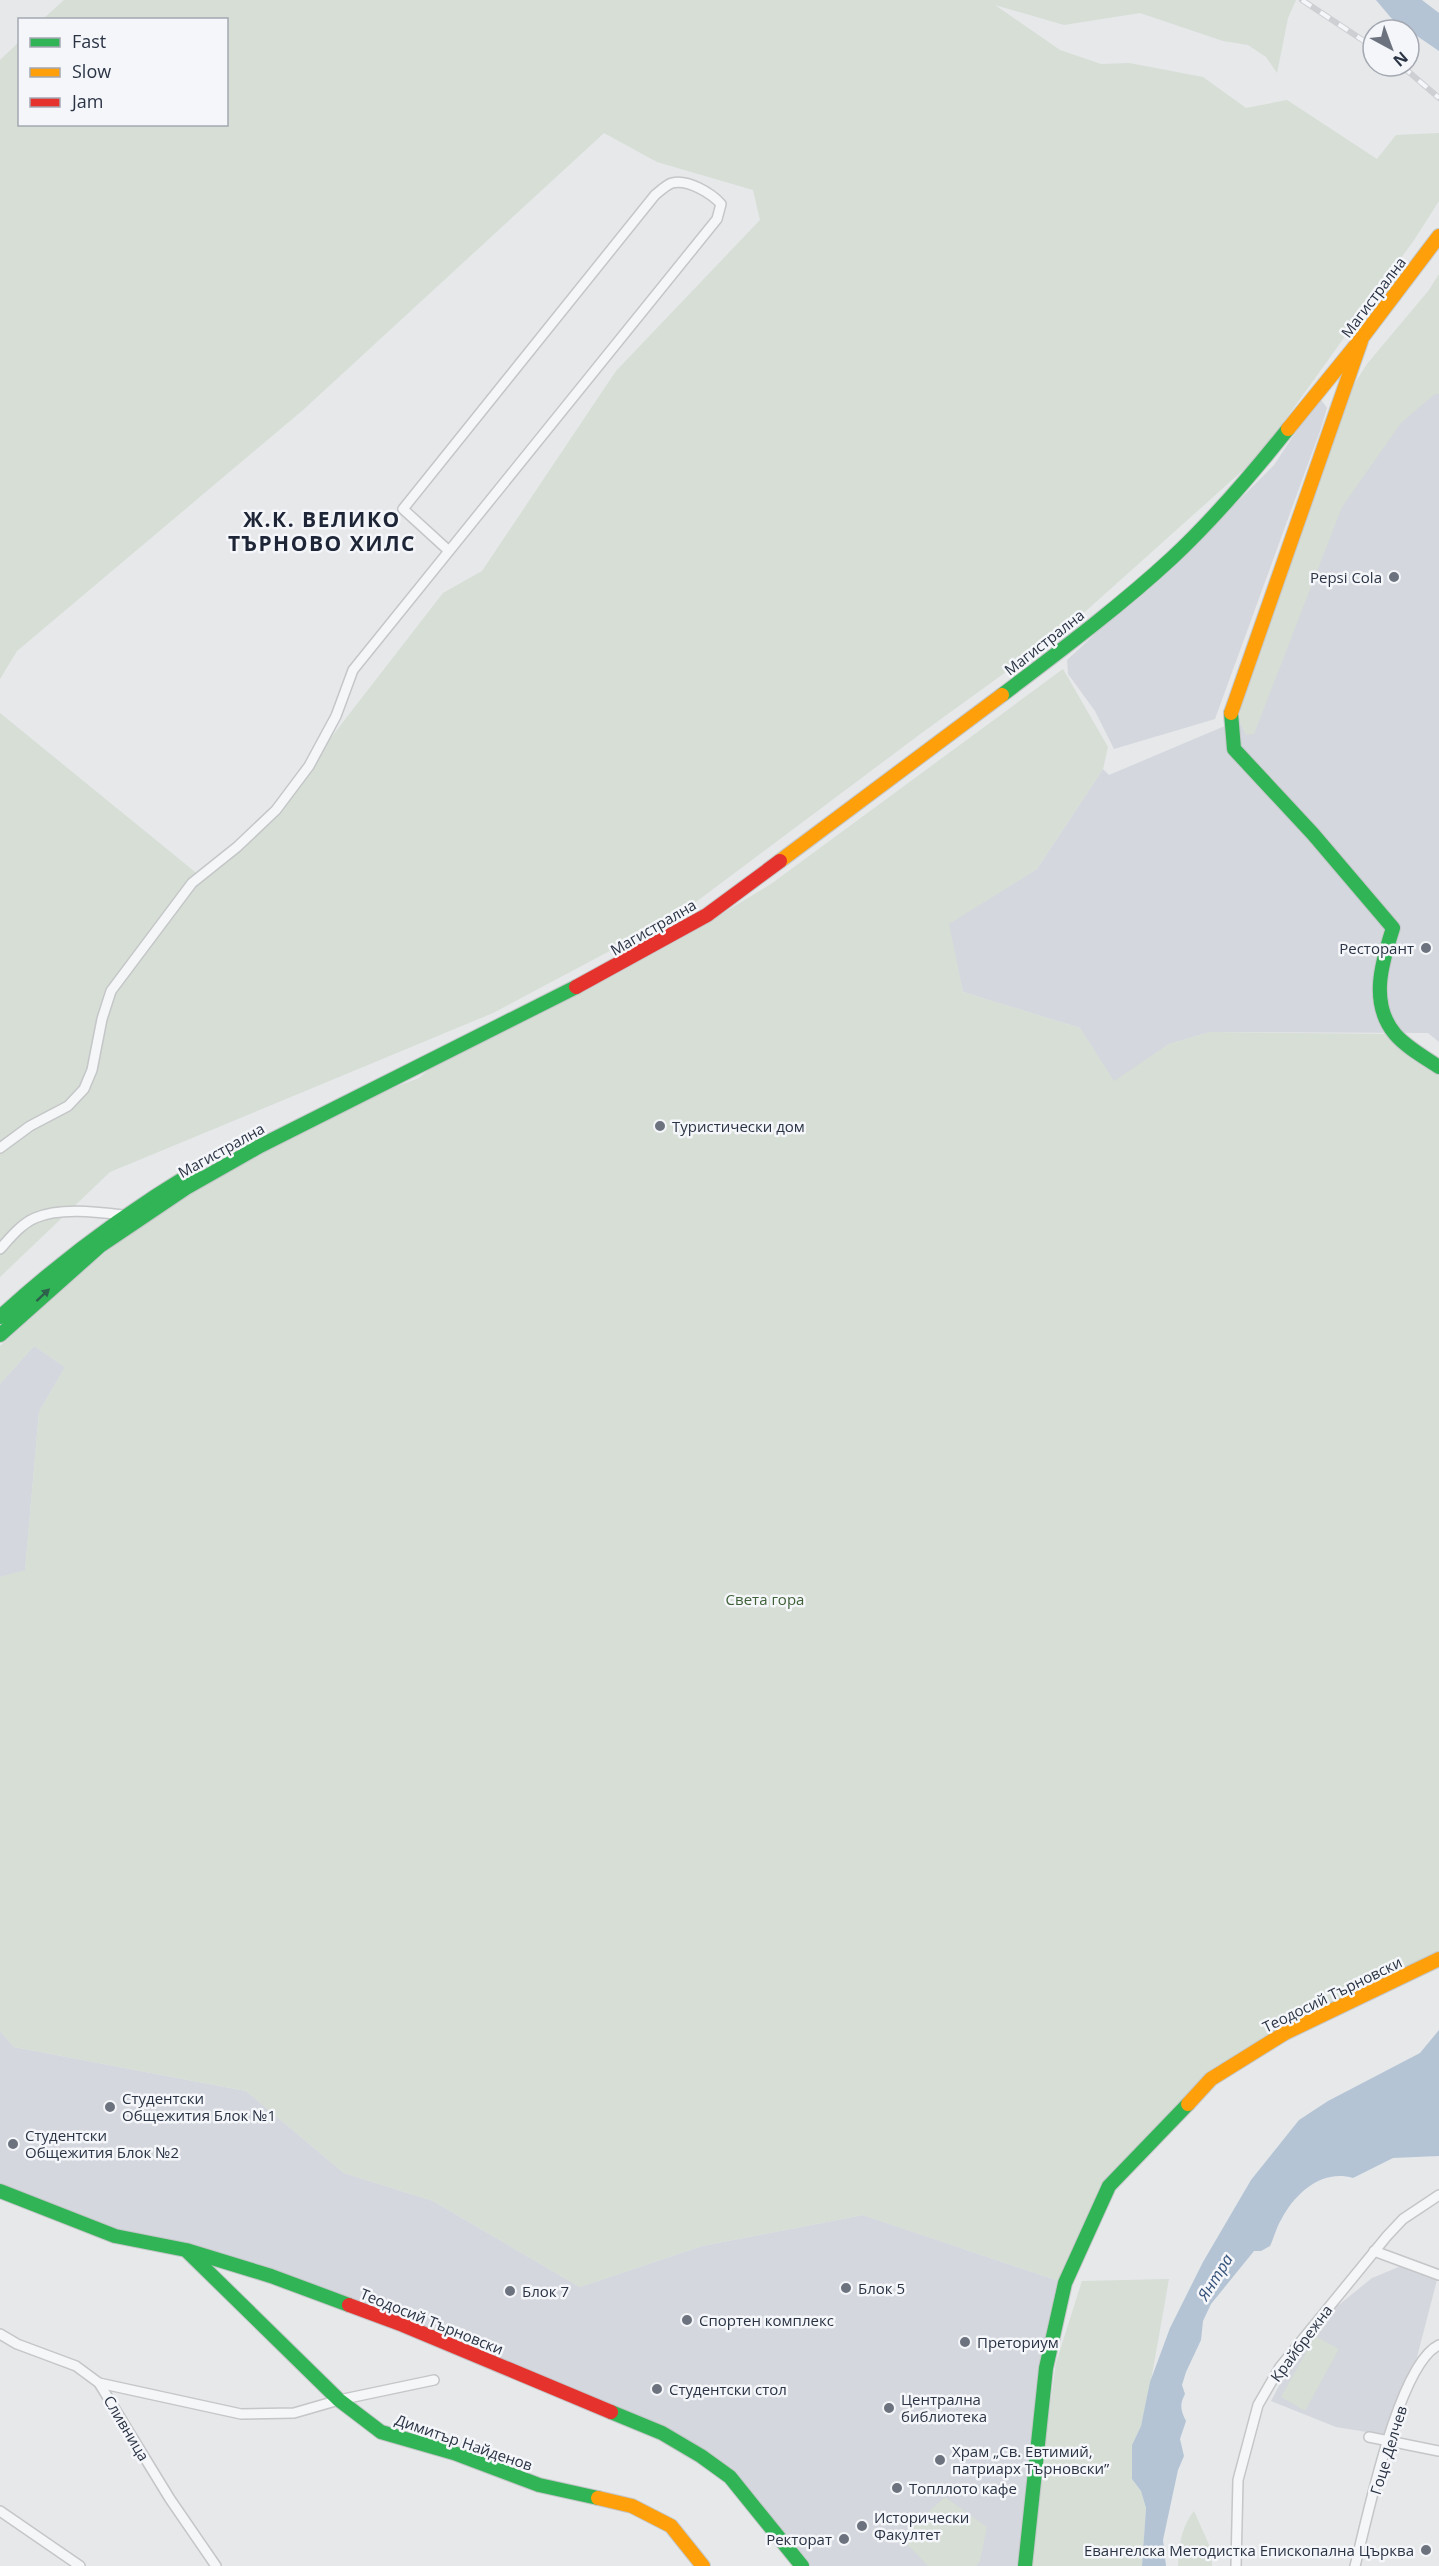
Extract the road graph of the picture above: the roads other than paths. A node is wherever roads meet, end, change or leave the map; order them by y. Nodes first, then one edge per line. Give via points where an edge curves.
1 (1439, 236) edge
2 (1361, 339) junction
3 (1264, 461) junction
4 (449, 551) junction
5 (1439, 1067) edge
6 (0, 1148) edge
7 (124, 1215) junction
8 (0, 1249) edge
9 (0, 1317) edge
10 (0, 1335) edge
11 (1439, 1959) edge
12 (0, 2191) edge
13 (1439, 2195) edge
14 (186, 2250) junction
15 (1374, 2251) junction
16 (1439, 2275) edge
17 (0, 2334) edge
18 (1439, 2345) edge
19 (434, 2380) dead end
20 (99, 2384) junction
21 (339, 2400) junction
22 (1368, 2437) dead end
23 (1387, 2440) junction
24 (1439, 2451) edge
25 (0, 2511) edge
26 (80, 2566) edge
27 (216, 2566) edge
28 (703, 2566) edge
29 (802, 2566) edge
30 (1025, 2566) edge
31 (1236, 2566) edge
32 (1355, 2566) edge

1 - 2 main road, Магистрална
2 - 3 main road, Магистрална
2 - 5 main road via 1231,710 1234,749 1393,928 1379,984 1383,1016 1395,1034
3 - 7 main road, Магистрална via 1167,553 1092,616 704,909 611,962 254,1137
10 -> 3 main road, Магистрална via 62,1276 115,1235 206,1176 614,968 708,915 1123,601 1201,530
4 - 4 street via 717,219 721,204 712,194 680,182 670,183 655,195 403,509
4 - 6 street via 353,670 336,716 309,766 276,810 237,848 192,883 111,991 84,1089 68,1106
7 - 8 street via 77,1210 36,1218
7 - 9 main road, Магистрална via 53,1268
11 - 30 main road, Теодосий Търновски via 1285,2033 1211,2079 1109,2186 1065,2283 1046,2368
12 - 14 main road, Теодосий Търновски via 115,2236
13 - 15 street, Крайбрежна via 1403,2219
14 - 21 main road, Димитър Найденов
14 - 29 main road, Теодосий Търновски via 271,2276 403,2325 662,2433 730,2477
15 - 16 street
15 - 31 street, Крайбрежна via 1280,2367 1258,2405 1238,2480
17 - 20 street, Сливница via 76,2366
18 - 23 street, Гоце Делчев via 1417,2366
19 - 21 street
20 - 21 street via 241,2414 294,2413
20 - 27 street, Сливница
21 - 28 main road, Димитър Найденов via 381,2432 454,2453 538,2485 632,2506 650,2514 671,2526
22 - 23 street
23 - 24 street
23 - 32 street, Гоце Делчев
25 - 26 street

